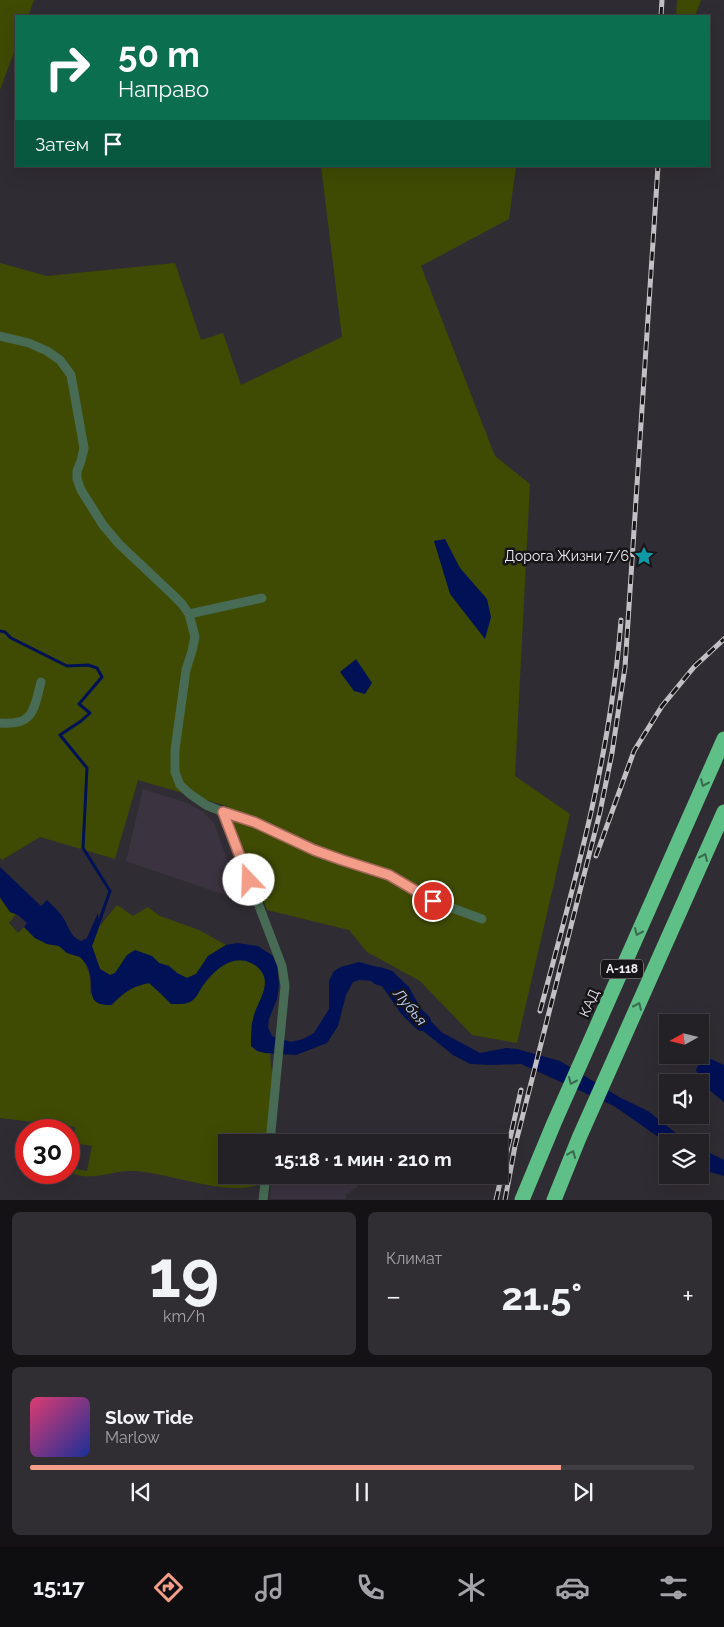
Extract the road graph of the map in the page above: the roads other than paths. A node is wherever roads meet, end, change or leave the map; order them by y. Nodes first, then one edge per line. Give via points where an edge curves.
1 (0, 336) edge
2 (262, 598) dead end
3 (188, 614) junction
4 (41, 682) dead end
5 (0, 723) edge
6 (724, 739) edge
7 (223, 812) junction
8 (724, 812) edge
9 (482, 919) dead end
10 (271, 1134) edge
11 (265, 1184) edge
12 (263, 1200) edge
13 (522, 1200) edge
14 (554, 1200) edge

1 - 3 street via 47,351 60,360 71,375 84,448 77,471 81,490 119,544 182,604
2 - 3 street
3 - 7 street via 195,637 186,670 175,772 180,785 190,794
4 - 5 street via 32,714 18,722
6 -> 13 highway, КАД / А-118
7 - 9 street via 254,822 332,857 389,875 433,901
7 - 10 street via 282,966 285,986
14 -> 8 highway, А-118
11 - 12 street

